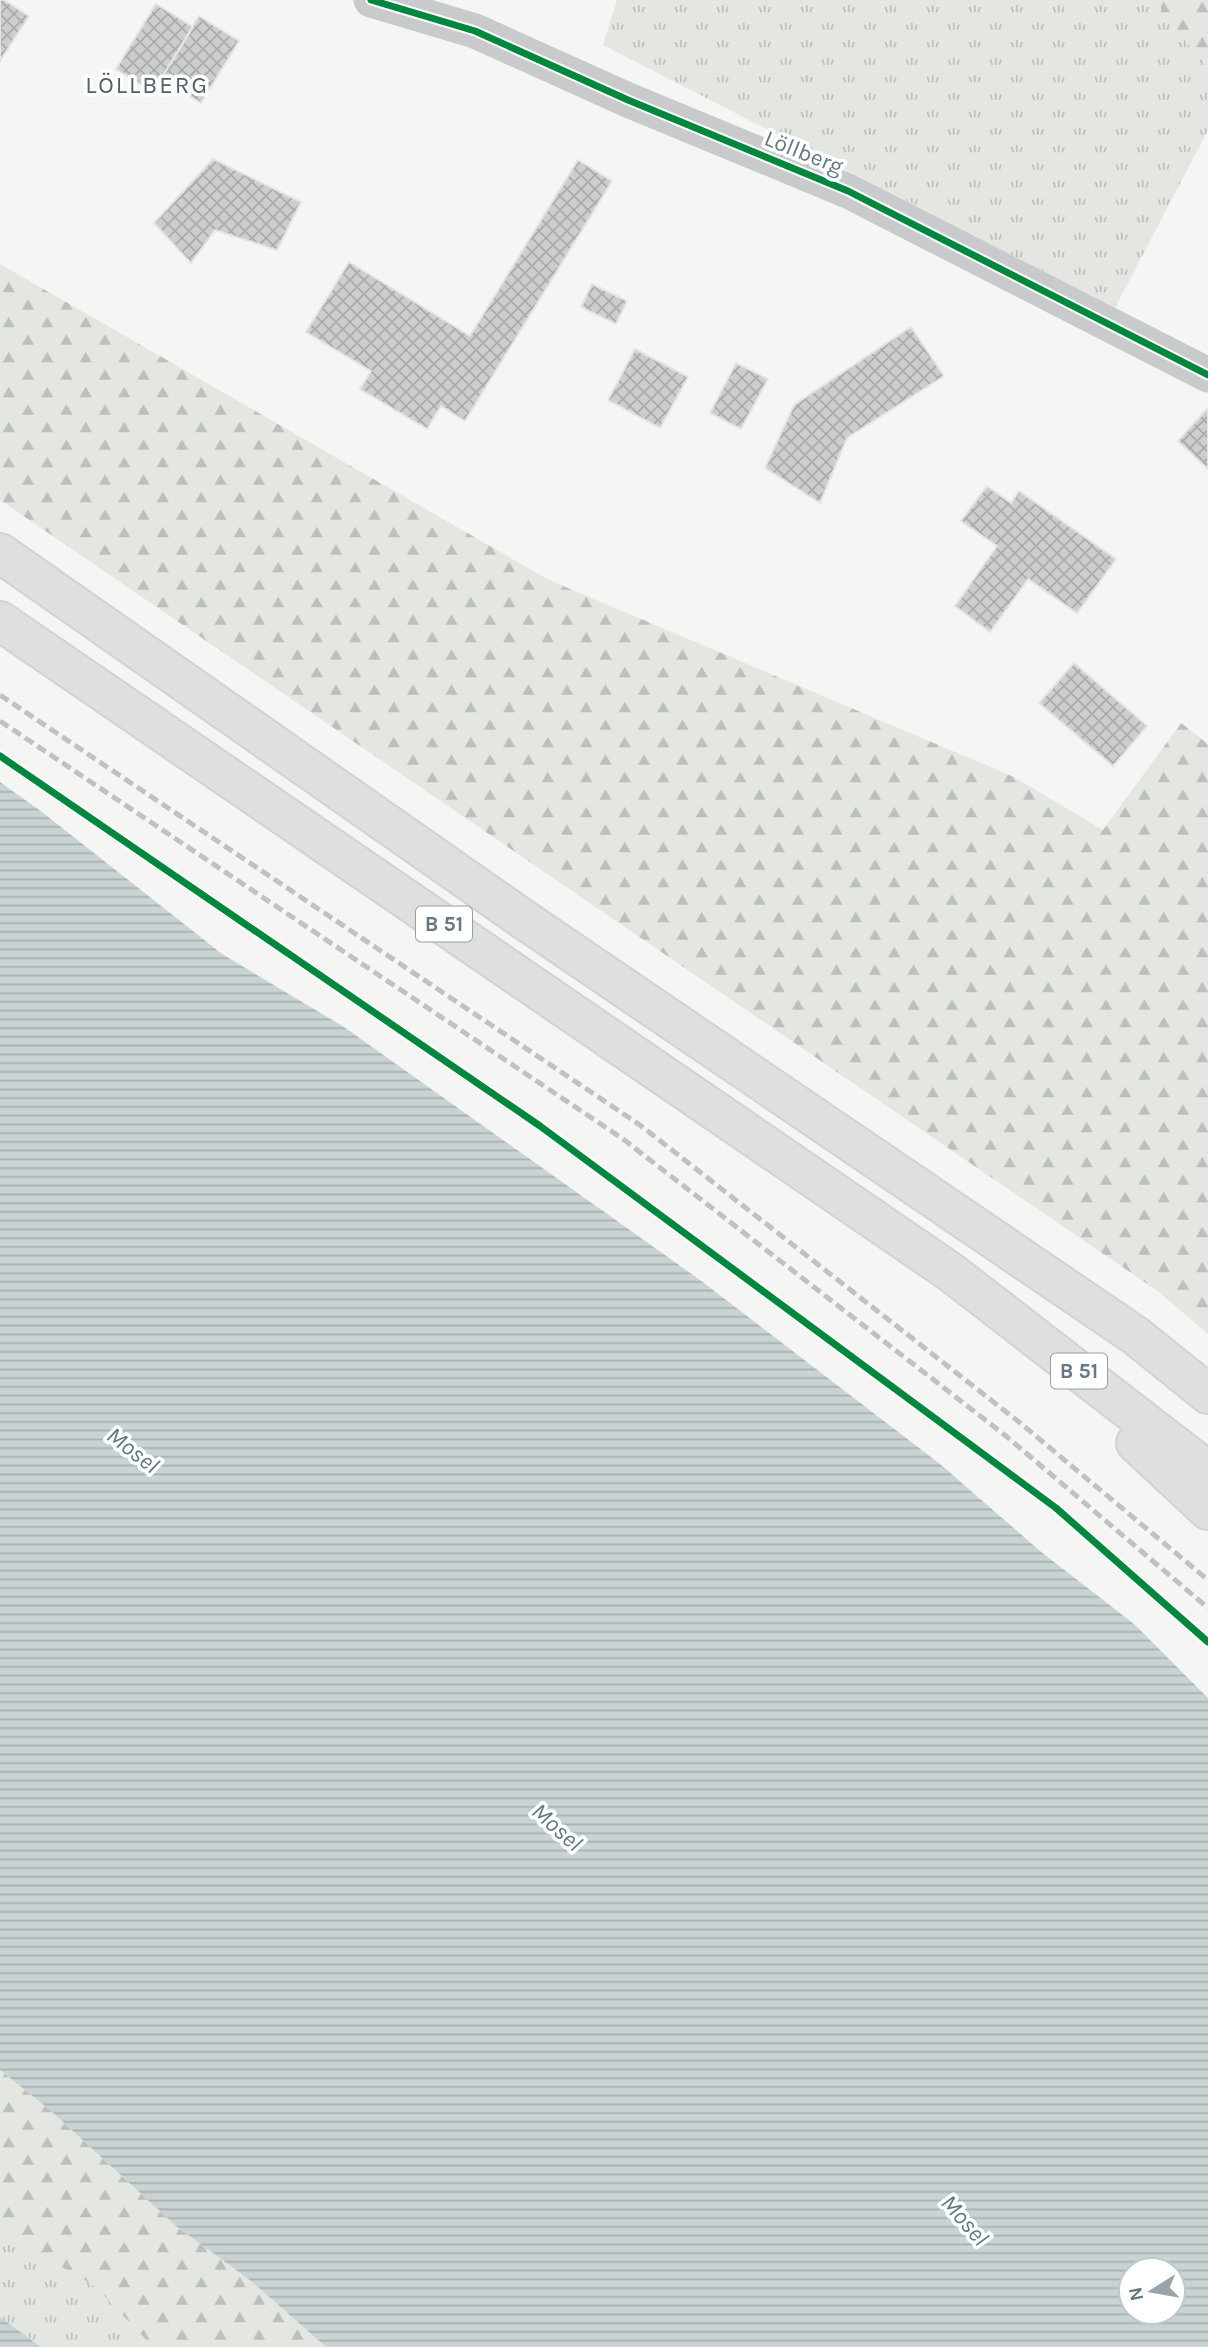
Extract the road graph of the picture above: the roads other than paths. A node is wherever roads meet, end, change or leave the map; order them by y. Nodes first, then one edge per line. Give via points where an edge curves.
1 (371, 0) edge
2 (1208, 375) edge
3 (0, 553) edge
4 (0, 621) edge
5 (949, 1271) junction
6 (1208, 1394) edge
7 (1208, 1471) edge
8 (1208, 1510) edge

1 - 2 street, Löllberg via 475,31 848,191
3 - 6 main road, B 51 via 523,919 1136,1336
4 - 5 main road, B 51
5 - 7 main road, B 51
5 - 8 main road

